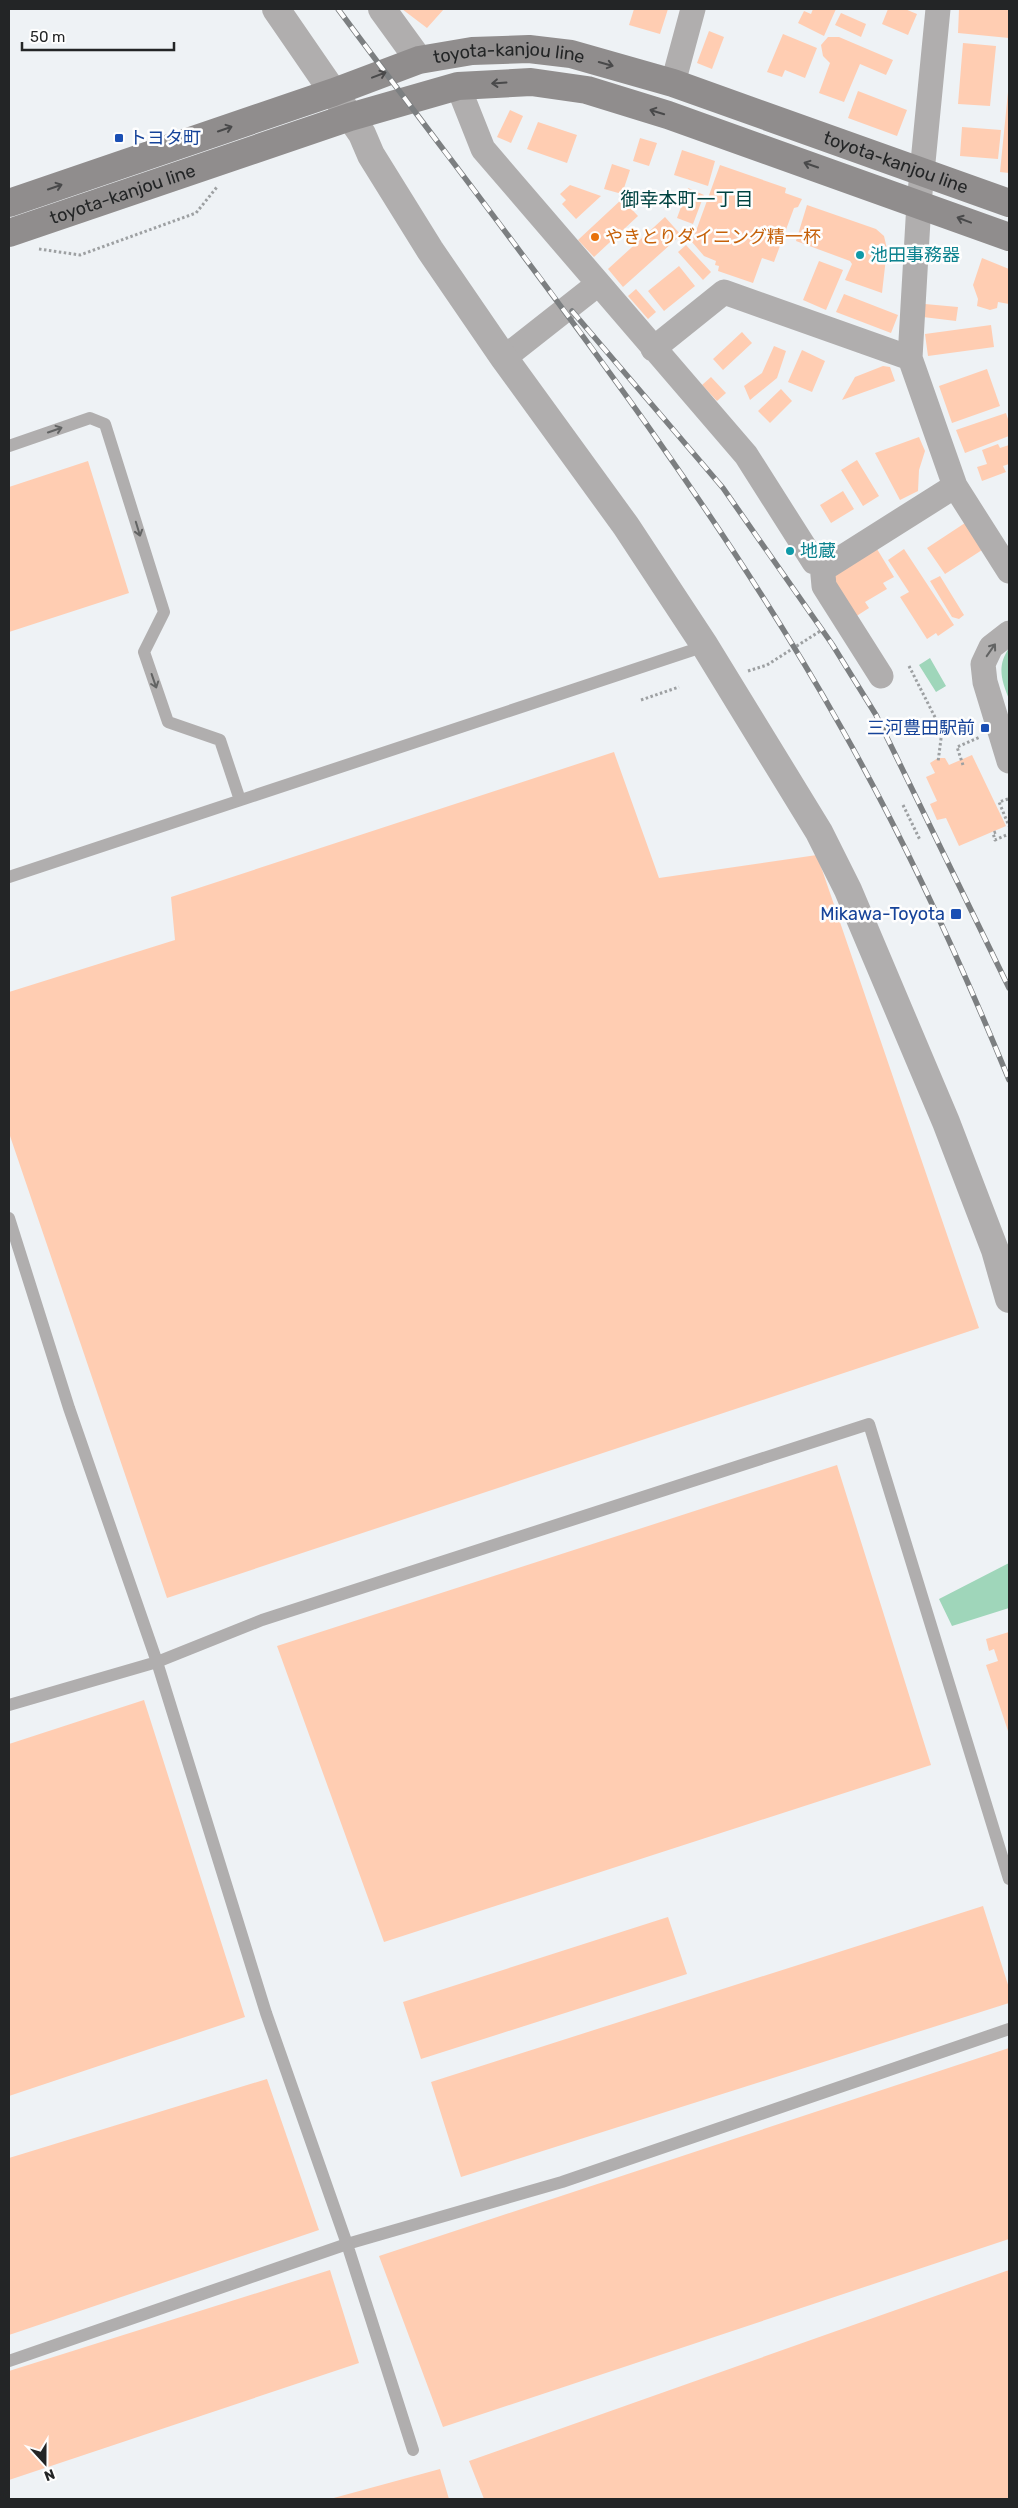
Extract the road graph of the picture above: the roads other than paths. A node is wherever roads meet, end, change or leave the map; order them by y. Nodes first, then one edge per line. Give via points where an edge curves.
1 (276, 9) edge
2 (382, 9) edge
3 (694, 9) edge
4 (938, 9) edge
5 (419, 60) junction
6 (673, 83) junction
7 (458, 86) junction
8 (334, 92) junction
9 (350, 117) junction
10 (921, 173) junction
11 (1009, 202) edge
12 (9, 203) edge
13 (918, 204) junction
14 (9, 233) edge
15 (1009, 237) edge
16 (598, 284) junction
17 (654, 349) junction
18 (504, 358) junction
19 (910, 358) junction
20 (9, 446) edge
21 (955, 486) junction
22 (822, 564) junction
23 (1009, 571) edge
24 (1009, 633) edge
25 (705, 646) junction
26 (881, 676) dead end
27 (994, 706) junction
28 (1008, 734) edge
29 (1009, 761) edge
30 (240, 800) junction
31 (9, 877) edge
32 (9, 1218) edge
33 (1009, 1299) edge
34 (158, 1662) junction
35 (9, 1706) edge
36 (1009, 1879) edge
37 (1009, 2029) edge
38 (347, 2244) junction
39 (9, 2361) edge
40 (413, 2450) dead end

1 - 8 street
2 - 5 street
3 - 6 street
4 - 10 street
5 -> 6 main road, toyota-kanjou line via 472,51 529,49 570,54
8 -> 5 main road, toyota-kanjou line
6 - 10 main road, toyota-kanjou line
7 - 9 main road, toyota-kanjou line
13 -> 7 main road, toyota-kanjou line via 668,115 587,90 531,82
7 - 16 street via 482,149
8 - 9 street
12 -> 8 main road, toyota-kanjou line
9 - 14 main road, toyota-kanjou line
9 - 18 street via 430,250
10 - 11 main road, toyota-kanjou line
10 - 13 street
15 -> 13 main road, toyota-kanjou line
13 - 19 street
16 - 17 street
16 - 18 street
17 - 19 street via 724,292
17 - 22 street via 746,455 814,562
18 - 25 street via 626,526
19 - 21 street
20 -> 30 lane via 90,418 105,424 164,612 144,652 168,722 220,740
21 - 22 street via 830,565
21 - 23 street
22 - 26 street via 824,586
27 -> 24 street via 985,682 983,664 991,647
25 - 30 lane
25 - 33 street via 819,832 848,890 946,1122 995,1250
27 - 28 street
27 - 29 street
30 - 31 lane
32 - 34 lane via 69,1408
34 - 35 lane
34 - 36 lane via 262,1620 869,1424
34 - 38 lane via 266,2013
37 - 38 lane via 562,2182
38 - 39 lane
38 - 40 lane

